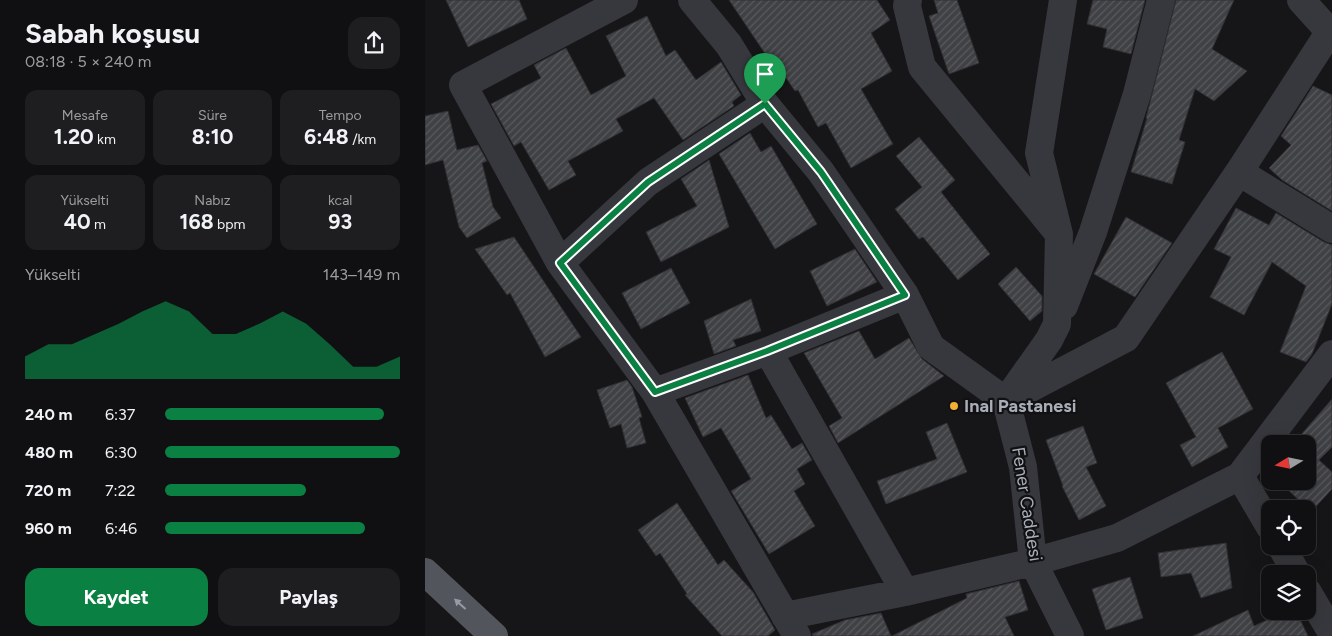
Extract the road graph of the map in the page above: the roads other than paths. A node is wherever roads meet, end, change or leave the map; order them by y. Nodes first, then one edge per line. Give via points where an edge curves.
1 (624, 0) edge
2 (692, 0) edge
3 (908, 0) edge
4 (1063, 0) edge
5 (1161, 0) edge
6 (1301, 0) edge
7 (1330, 30) edge
8 (765, 104) junction
9 (1239, 172) junction
10 (1332, 229) edge
11 (1059, 234) junction
12 (560, 263) junction
13 (905, 295) junction
14 (1057, 324) junction
15 (767, 351) junction
16 (1332, 354) edge
17 (655, 392) junction
18 (1006, 401) junction
19 (1240, 476) junction
20 (1261, 512) edge
21 (1033, 562) junction
22 (425, 572) edge
23 (905, 592) junction
24 (1316, 606) edge
25 (791, 626) edge
26 (1332, 633) edge
27 (494, 636) edge
28 (1070, 636) edge

1 - 12 street via 463,85
2 - 8 street via 729,45
3 - 11 street via 922,67
4 - 11 street via 1039,153
5 - 14 street via 1137,94 1093,232
6 - 7 street
7 - 9 street
8 - 12 street via 648,182
8 - 13 street via 821,172
9 - 10 street
9 - 18 street via 1126,338
11 - 14 street
12 - 17 street
13 - 15 street
13 - 18 street via 931,347
14 - 18 street
15 - 17 street
15 - 23 street
16 - 19 street
17 - 25 street
18 - 21 street, Fener Caddesi via 1023,467
19 - 20 street
19 - 21 street via 1117,538
21 - 23 street
21 - 28 street, Fener Caddesi
27 -> 22 main road
23 - 25 street
24 - 26 street

